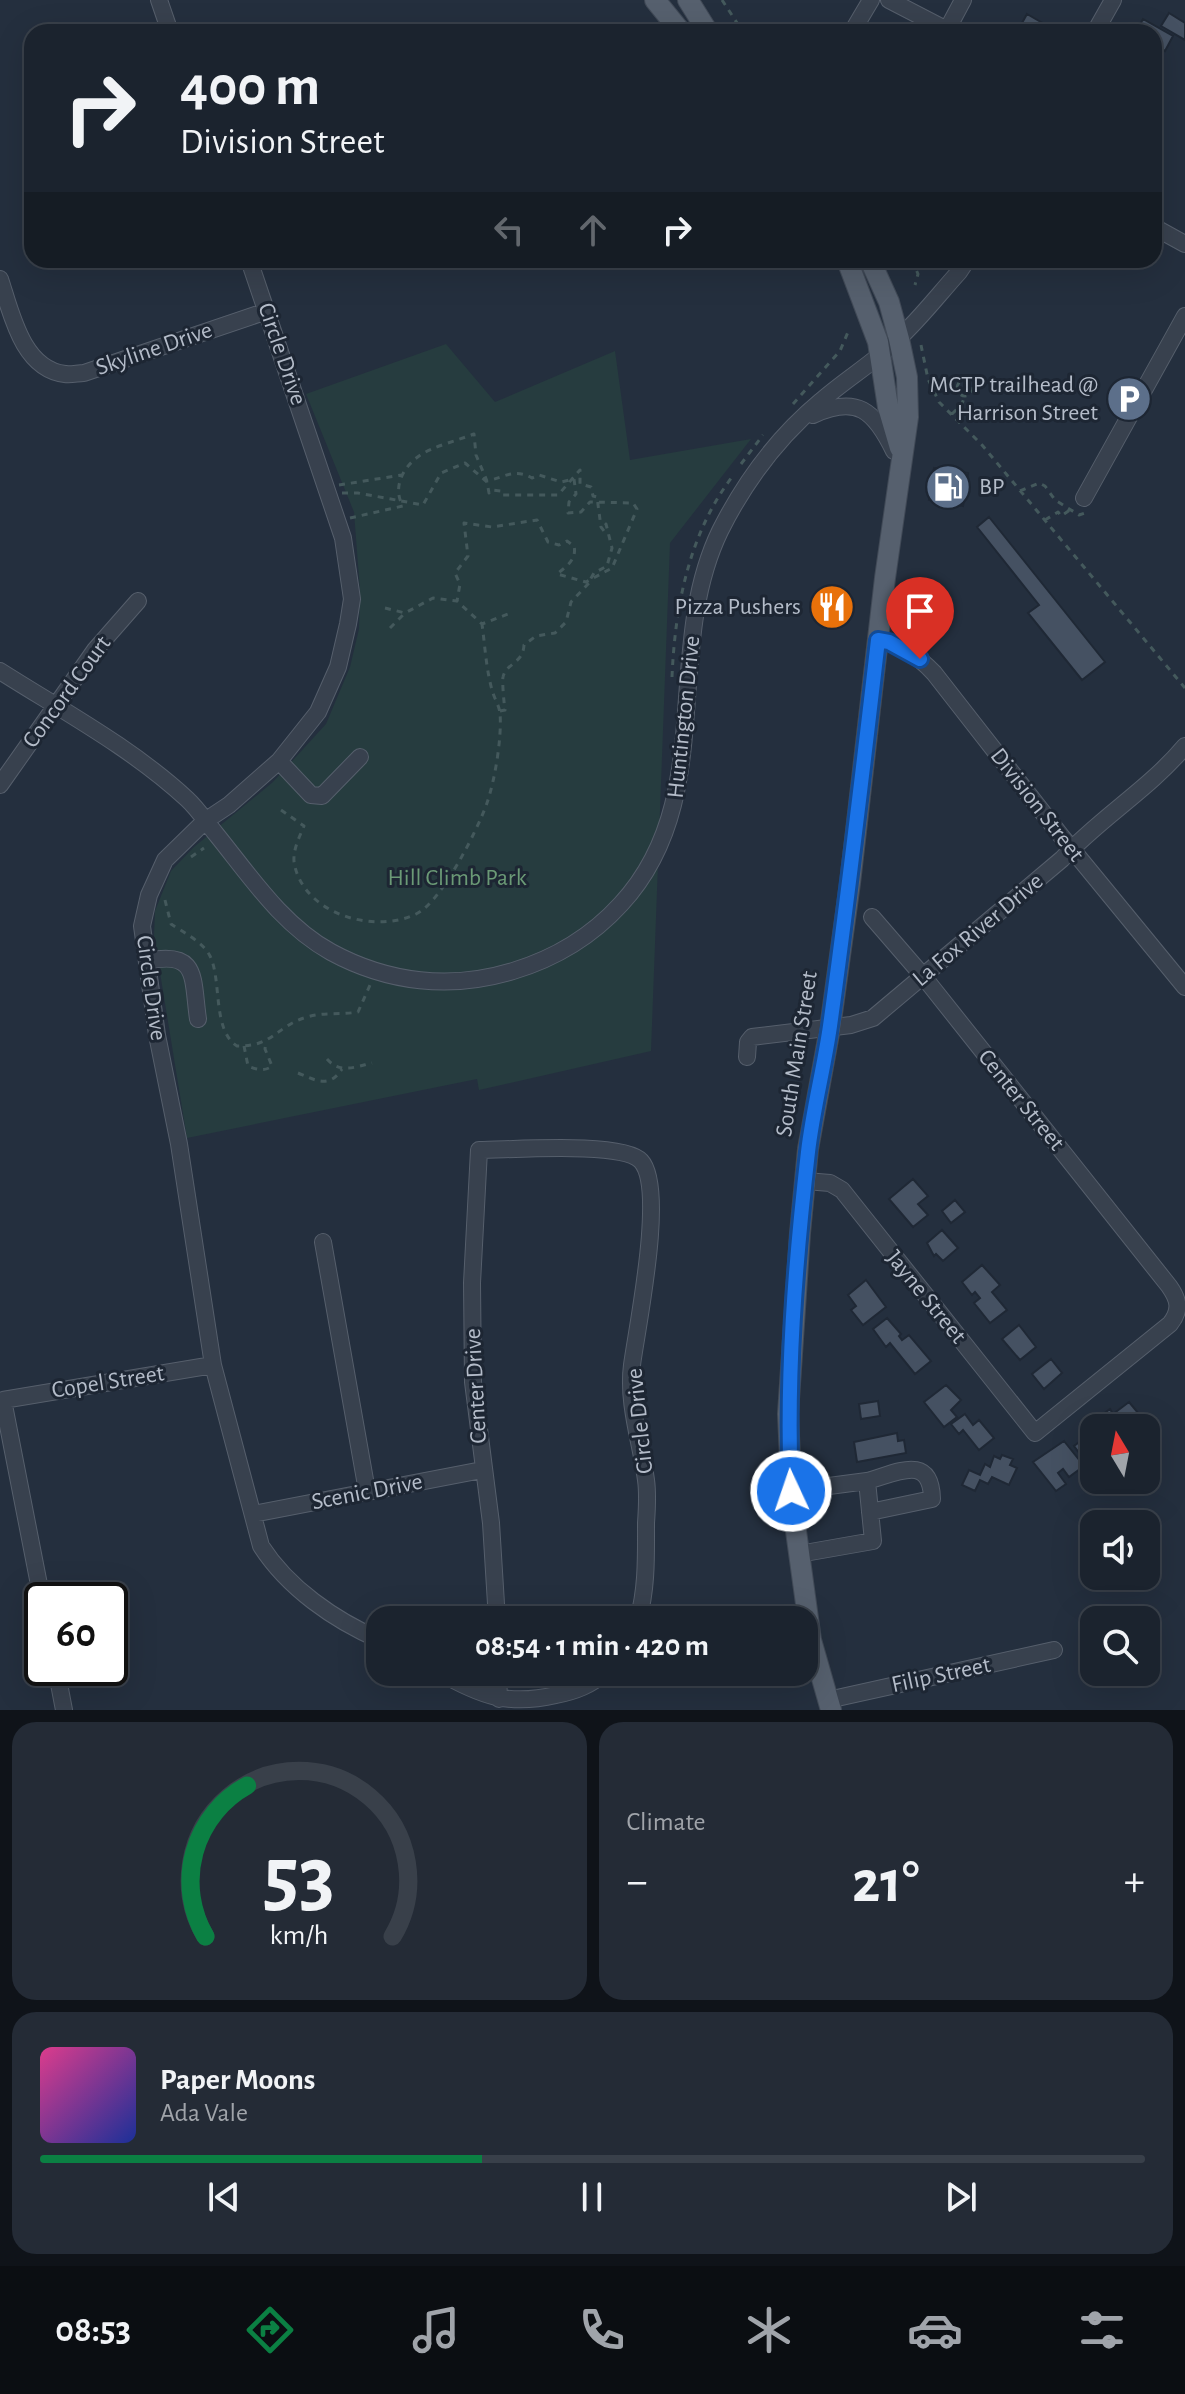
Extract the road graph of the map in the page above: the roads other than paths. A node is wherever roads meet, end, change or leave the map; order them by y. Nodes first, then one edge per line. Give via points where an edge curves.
1 (159, 0) edge
2 (655, 0) edge
3 (688, 0) edge
4 (871, 0) edge
5 (889, 0) edge
6 (963, 0) edge
7 (1113, 0) edge
8 (916, 6) edge
9 (167, 24) edge
10 (674, 24) edge
11 (703, 24) edge
12 (857, 24) edge
13 (939, 24) edge
14 (950, 24) edge
15 (1100, 24) edge
16 (1162, 231) edge
17 (1185, 244) edge
18 (252, 268) edge
19 (850, 268) edge
20 (874, 268) edge
21 (956, 268) edge
22 (0, 279) edge
23 (267, 311) junction
24 (1185, 316) edge
25 (899, 339) junction
26 (880, 355) junction
27 (794, 416) junction
28 (902, 460) junction
29 (1081, 502) road end
30 (138, 601) dead end
31 (878, 640) junction
32 (0, 671) edge
33 (54, 705) junction
34 (1185, 746) edge
35 (360, 757) dead end
36 (279, 761) junction
37 (0, 785) edge
38 (205, 821) junction
39 (1072, 848) junction
40 (872, 917) dead end
41 (147, 961) junction
42 (923, 976) junction
43 (1185, 987) edge
44 (198, 1019) dead end
45 (830, 1028) junction
46 (747, 1057) dead end
47 (479, 1150) joint
48 (806, 1181) junction
49 (323, 1242) dead end
50 (213, 1365) junction
51 (1035, 1433) joint
52 (482, 1470) junction
53 (867, 1481) junction
54 (367, 1491) junction
55 (791, 1491) junction
56 (870, 1512) junction
57 (253, 1514) junction
58 (799, 1554) junction
59 (38, 1582) edge
60 (496, 1606) edge
61 (641, 1606) edge
62 (366, 1634) edge
63 (1054, 1650) dead end
64 (59, 1686) edge
65 (464, 1686) edge
66 (499, 1686) edge
67 (587, 1686) edge
68 (499, 1699) junction
69 (829, 1705) edge
70 (64, 1710) edge

1 - 9 street
2 - 10 main road
3 - 11 main road
4 - 12 street
5 - 8 street
6 - 14 street
7 - 15 street
8 - 13 street
16 - 17 street
18 - 23 street, Circle Drive
19 - 26 main road
20 - 25 main road, South Main Street
21 - 25 street
22 - 23 street, Skyline Drive via 34,358 63,374 84,373
23 - 36 street, Circle Drive via 343,538 352,599 338,667 318,712
24 - 29 street
25 - 26 street
25 - 28 main road, South Main Street via 908,417
26 - 27 street, Huntington Drive
26 - 28 main road
27 - 28 street via 854,406 876,419
27 - 38 street, Huntington Drive via 720,532 701,584 673,811 644,874 591,933 543,961 492,977 393,977 350,962 307,937 266,897
28 - 31 main road, South Main Street
30 - 33 street, Concord Court
31 - 39 street, Division Street via 920,659 934,673
31 - 45 main road, South Main Street
32 - 33 street, Huntington Drive
33 - 37 street, Concord Court
33 - 38 street, Huntington Drive via 138,760 189,801
34 - 39 street, La Fox River Drive via 1165,770
35 - 36 street via 322,796 311,795
36 - 38 street, Circle Drive
38 - 41 street, Circle Drive via 165,860 149,895 142,926
39 - 42 street, La Fox River Drive
39 - 43 street, Division Street
40 - 42 street, Center Street
41 - 44 street via 176,957 184,962
41 - 50 street, Circle Drive
42 - 45 street, La Fox River Drive via 868,1021
42 - 51 street, Center Street via 1169,1286 1179,1306 1170,1324
45 - 46 street, La Fox River Drive via 752,1037
45 - 48 main road, South Main Street
47 - 52 street, Center Drive via 472,1368
47 - 61 street, Circle Drive via 594,1148 629,1153 648,1173 651,1222 632,1369 647,1484
48 - 51 street, Jayne Street via 842,1190
48 - 55 main road, South Main Street via 788,1414
49 - 54 street
50 - 57 street, Circle Drive
50 - 59 street, Copel Street via 3,1400
52 - 54 street, Scenic Drive
52 - 60 street, Center Drive
53 - 55 street
53 - 56 street
53 - 56 street via 920,1470 932,1488 932,1499
54 - 57 street, Scenic Drive
55 - 58 main road, South Main Street
56 - 58 street via 873,1541
57 - 62 street, Circle Drive via 272,1564 309,1597
58 - 69 main road, South Main Street via 811,1640
63 - 69 street, Filip Street
64 - 70 street
65 - 68 street
66 - 68 street
67 - 68 street via 524,1701

